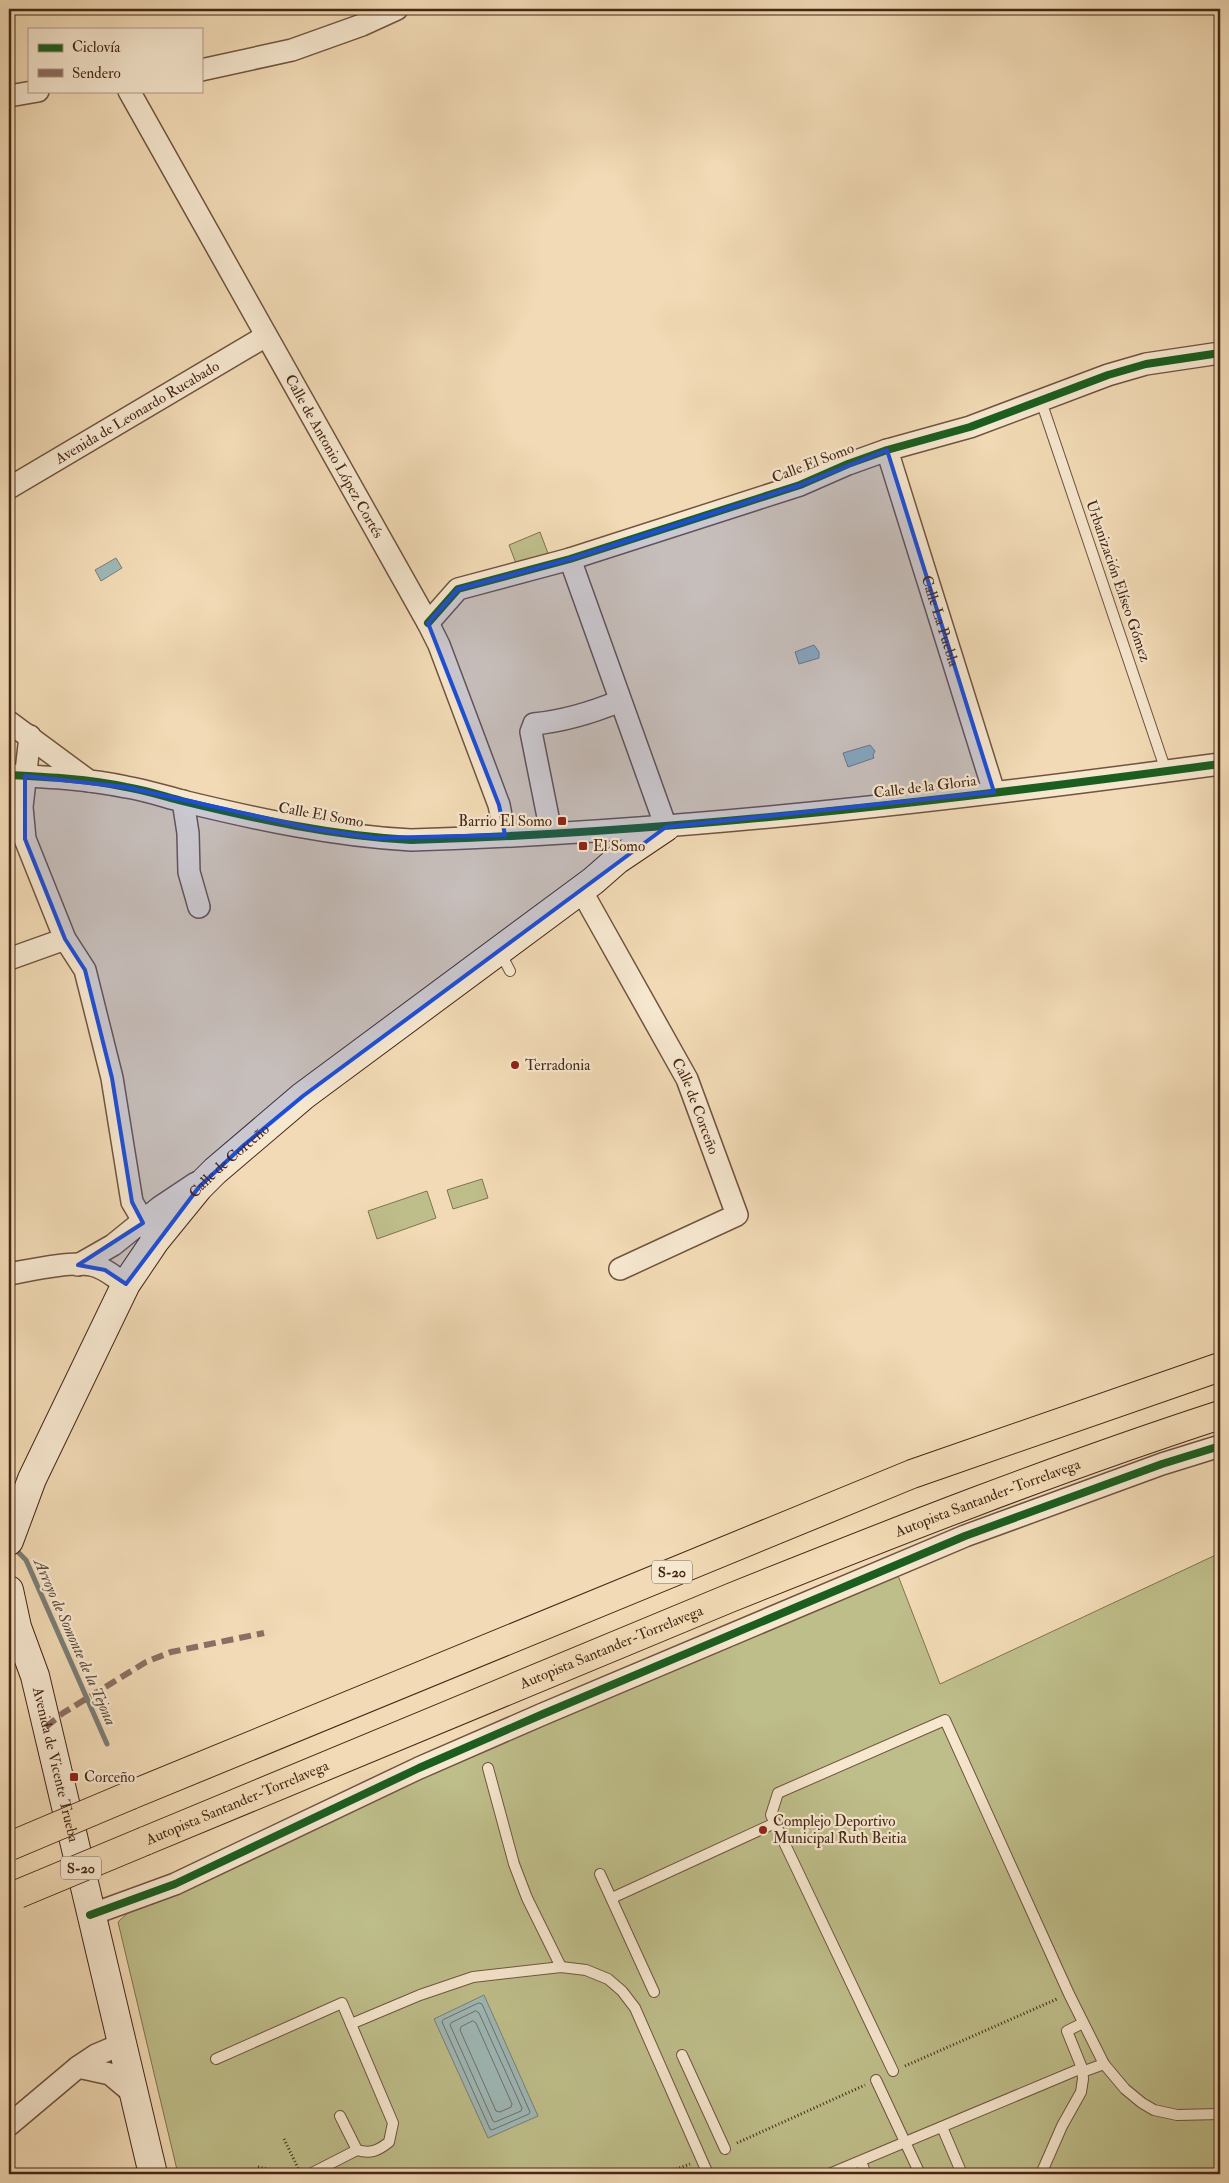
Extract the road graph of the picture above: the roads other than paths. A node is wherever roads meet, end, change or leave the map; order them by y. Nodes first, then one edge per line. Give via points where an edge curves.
1 (397, 9) edge
2 (202, 70) edge
3 (32, 92) edge
4 (130, 92) edge
5 (9, 96) edge
6 (266, 336) junction
7 (1220, 353) edge
8 (1041, 401) junction
9 (886, 450) junction
10 (9, 488) edge
11 (570, 560) junction
12 (428, 623) junction
13 (620, 701) junction
14 (9, 722) edge
15 (30, 736) junction
16 (1220, 764) edge
17 (1166, 771) junction
18 (17, 775) edge
19 (90, 781) junction
20 (994, 792) junction
21 (183, 801) junction
22 (666, 827) junction
23 (633, 829) junction
24 (551, 832) junction
25 (505, 835) junction
26 (617, 860) junction
27 (581, 890) junction
28 (199, 908) dead end
29 (65, 939) junction
30 (9, 959) edge
31 (142, 1232) junction
32 (78, 1265) junction
33 (620, 1269) dead end
34 (9, 1274) edge
35 (131, 1275) junction
36 (1220, 1367) edge
37 (1220, 1415) edge
38 (1220, 1446) edge
39 (9, 1542) edge
40 (9, 1590) edge
41 (488, 1768) dead end
42 (775, 1823) junction
43 (9, 1846) edge
44 (600, 1874) dead end
45 (13, 1896) edge
46 (612, 1898) junction
47 (90, 1915) junction
48 (561, 1967) junction
49 (654, 1992) dead end
50 (1083, 2023) junction
51 (351, 2024) junction
52 (122, 2044) junction
53 (682, 2055) dead end
54 (216, 2059) dead end
55 (1104, 2064) junction
56 (78, 2067) junction
57 (1082, 2070) junction
58 (893, 2071) dead end
59 (876, 2080) dead end
60 (134, 2095) junction
61 (1220, 2114) edge
62 (340, 2116) dead end
63 (9, 2125) edge
64 (942, 2127) junction
65 (905, 2144) junction
66 (725, 2149) dead end
67 (357, 2150) junction
68 (861, 2162) junction
69 (153, 2174) edge
70 (310, 2174) edge
71 (708, 2174) edge
72 (829, 2174) edge
73 (866, 2174) edge
74 (920, 2174) edge
75 (962, 2174) edge
76 (1041, 2174) edge

1 - 2 street via 292,50
3 - 5 street
4 - 6 street, Calle de Antonio López Cortés
6 - 10 street, Avenida de Leonardo Rucabado
6 - 12 street, Calle de Antonio López Cortés
7 - 8 street, Calle El Somo via 1146,364
8 - 9 street, Calle El Somo via 970,427
8 - 17 lane, Urbanización Elíseo Gómez
9 - 11 street, Calle El Somo via 800,485
9 - 20 street, Calle La Puebla
11 - 12 street, Calle El Somo via 458,589
11 - 13 street
12 - 25 street, Calle de Antonio López Cortés via 499,805
13 - 22 street
13 - 24 street via 590,714 534,724 531,732
14 - 15 street
15 - 18 street
15 - 19 street
16 - 17 street, Calle de la Gloria
17 - 20 street, Calle de la Gloria
18 - 19 street, Calle El Somo
18 - 29 street via 25,838
19 - 21 street, Calle El Somo
20 - 22 street, Calle de la Gloria
21 - 25 street, Calle El Somo via 314,829 377,838 411,840
21 - 28 street via 189,872
22 - 23 street, Calle de la Gloria
22 - 26 main road, Calle de Corceño
23 - 24 street, Calle El Somo
23 - 26 main road, Calle de Corceño
24 - 25 street, Calle El Somo
26 - 27 main road, Calle de Corceño
27 - 31 main road, Calle de Corceño via 504,961 303,1096
27 - 33 street, Calle de Corceño via 687,1079 737,1215
29 - 30 street
29 - 31 street via 85,970 112,1078 132,1202
31 - 32 street
31 - 35 main road, Calle de Corceño
32 - 34 street
32 - 35 street via 92,1265
35 - 39 main road, Calle de Corceño via 32,1479
36 - 43 highway, S-20, bridge via 912,1474
37 - 45 highway, Autopista Santander-Torrelavega / S-20, bridge via 928,1519 642,1634
38 - 47 street via 965,1536 428,1764 176,1884
40 - 47 main road, Avenida de Vicente Trueba via 34,1676
41 - 48 lane via 514,1864
42 - 46 lane
42 - 50 lane via 771,1815 778,1793 945,1720
42 - 58 lane
44 - 46 lane
46 - 49 lane
47 - 52 main road, Avenida de Vicente Trueba
48 - 51 lane via 473,1977
48 - 71 lane via 586,1970 608,1980 635,2008
50 - 55 lane
50 - 57 lane via 1067,2031
51 - 54 lane via 342,2003
51 - 67 lane via 393,2123 389,2142 382,2148 375,2152
52 - 56 street
52 - 60 main road, Avenida de Vicente Trueba
53 - 66 lane
55 - 57 lane
55 - 61 lane via 1125,2088 1154,2110 1177,2115
56 - 60 street via 110,2074
56 - 63 street
57 - 64 lane
57 - 76 lane via 1082,2092 1062,2126
59 - 65 lane
60 - 69 main road, Avenida de Vicente Trueba
62 - 67 lane
64 - 65 lane
64 - 75 lane
65 - 68 lane
65 - 74 lane
67 - 70 lane
68 - 72 lane
68 - 73 lane

